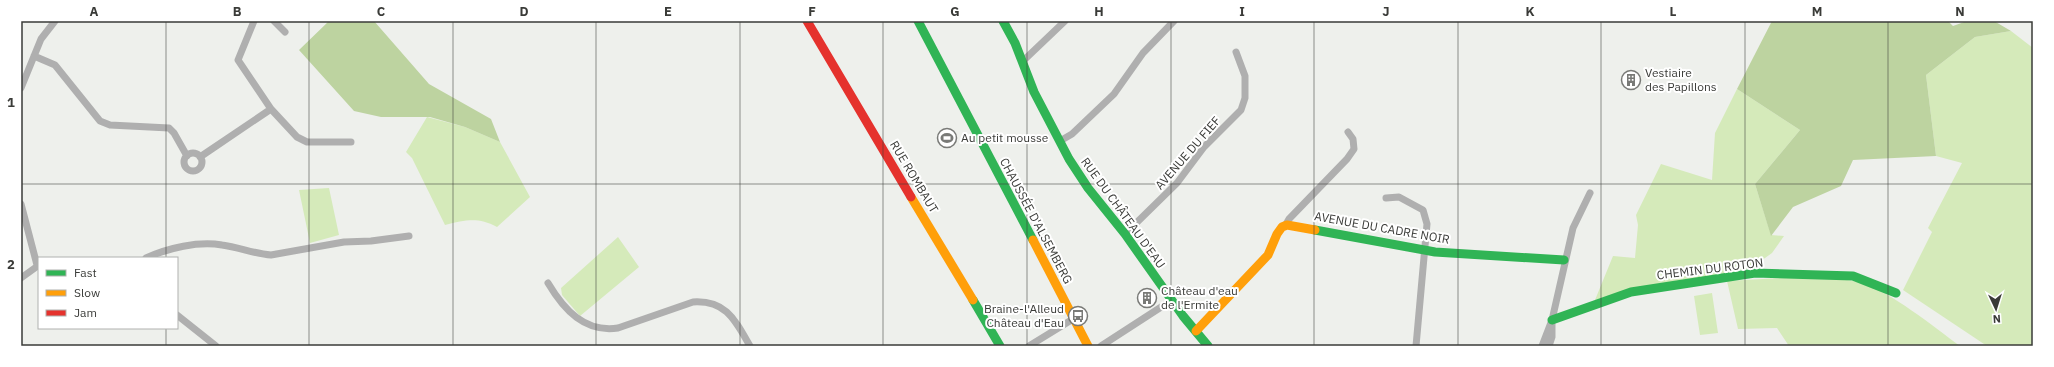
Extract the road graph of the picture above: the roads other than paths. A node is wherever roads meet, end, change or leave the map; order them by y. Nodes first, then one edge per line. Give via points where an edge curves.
1 (55, 21) edge
2 (254, 21) edge
3 (274, 21) edge
4 (807, 21) edge
5 (918, 21) edge
6 (1003, 21) edge
7 (1065, 21) edge
8 (1174, 21) edge
9 (285, 32) dead end
10 (1236, 52) dead end
11 (34, 56) junction
12 (1022, 61) junction
13 (21, 88) edge
14 (271, 109) junction
15 (1348, 132) dead end
16 (1060, 141) junction
17 (351, 142) dead end
18 (187, 156) junction
19 (200, 157) junction
20 (1590, 193) dead end
21 (1386, 198) dead end
22 (21, 204) edge
23 (1288, 225) junction
24 (1125, 234) junction
25 (409, 236) dead end
26 (1424, 250) junction
27 (148, 257) edge
28 (1564, 260) junction
29 (38, 265) edge
30 (21, 278) edge
31 (548, 283) dead end
32 (1896, 294) dead end
33 (1172, 300) junction
34 (178, 316) edge
35 (1073, 319) junction
36 (1552, 320) junction
37 (1196, 331) junction
38 (216, 346) edge
39 (750, 346) edge
40 (1000, 346) edge
41 (1029, 346) edge
42 (1088, 346) edge
43 (1101, 346) edge
44 (1208, 346) edge
45 (1416, 346) edge
46 (1542, 346) edge
47 (1549, 346) edge

1 - 11 street via 41,39
2 - 14 street via 238,60
3 - 9 street
4 - 40 street, RUE ROMBAUT
5 - 35 street, CHAUSSÉE D'ALSEMBERG
6 - 12 street, RUE DU CHÂTEAU D'EAU
7 - 12 street
8 - 16 street via 1143,53 1114,94 1072,134
10 - 24 street, AVENUE DU FIEF via 1245,76 1245,98 1241,110 1204,147 1177,183
11 - 13 street
11 - 18 street via 55,65 100,121 110,125 168,128 174,133
12 - 16 street, RUE DU CHÂTEAU D'EAU via 1034,92
14 - 17 street via 297,137 307,142
14 - 19 street
15 - 23 street via 1354,150 1289,219
16 - 24 street, RUE DU CHÂTEAU D'EAU via 1088,188
18 - 19 street via 193,153
18 - 19 street via 184,161 185,167 193,172 201,166
20 - 28 street via 1573,228
21 - 26 street via 1399,197 1423,210 1427,224
22 - 29 street
23 - 26 street, AVENUE DU CADRE NOIR
23 - 37 street via 1276,234 1268,255
24 - 33 street, RUE DU CHÂTEAU D'EAU
25 - 27 street via 344,242 271,256 210,244 165,250
26 - 28 street, AVENUE DU CADRE NOIR
26 - 45 street
28 - 36 street
29 - 30 street
31 - 39 street via 572,314 583,323 606,330 693,302 715,304 735,321
32 - 36 street, CHEMIN DU ROTON via 1853,276 1755,273 1631,292
33 - 37 street, RUE DU CHÂTEAU D'EAU
33 - 43 street
34 - 38 street
35 - 41 street
35 - 42 street, CHAUSSÉE D'ALSEMBERG
36 - 46 street
36 - 47 street
37 - 44 street, RUE DU CHÂTEAU D'EAU

